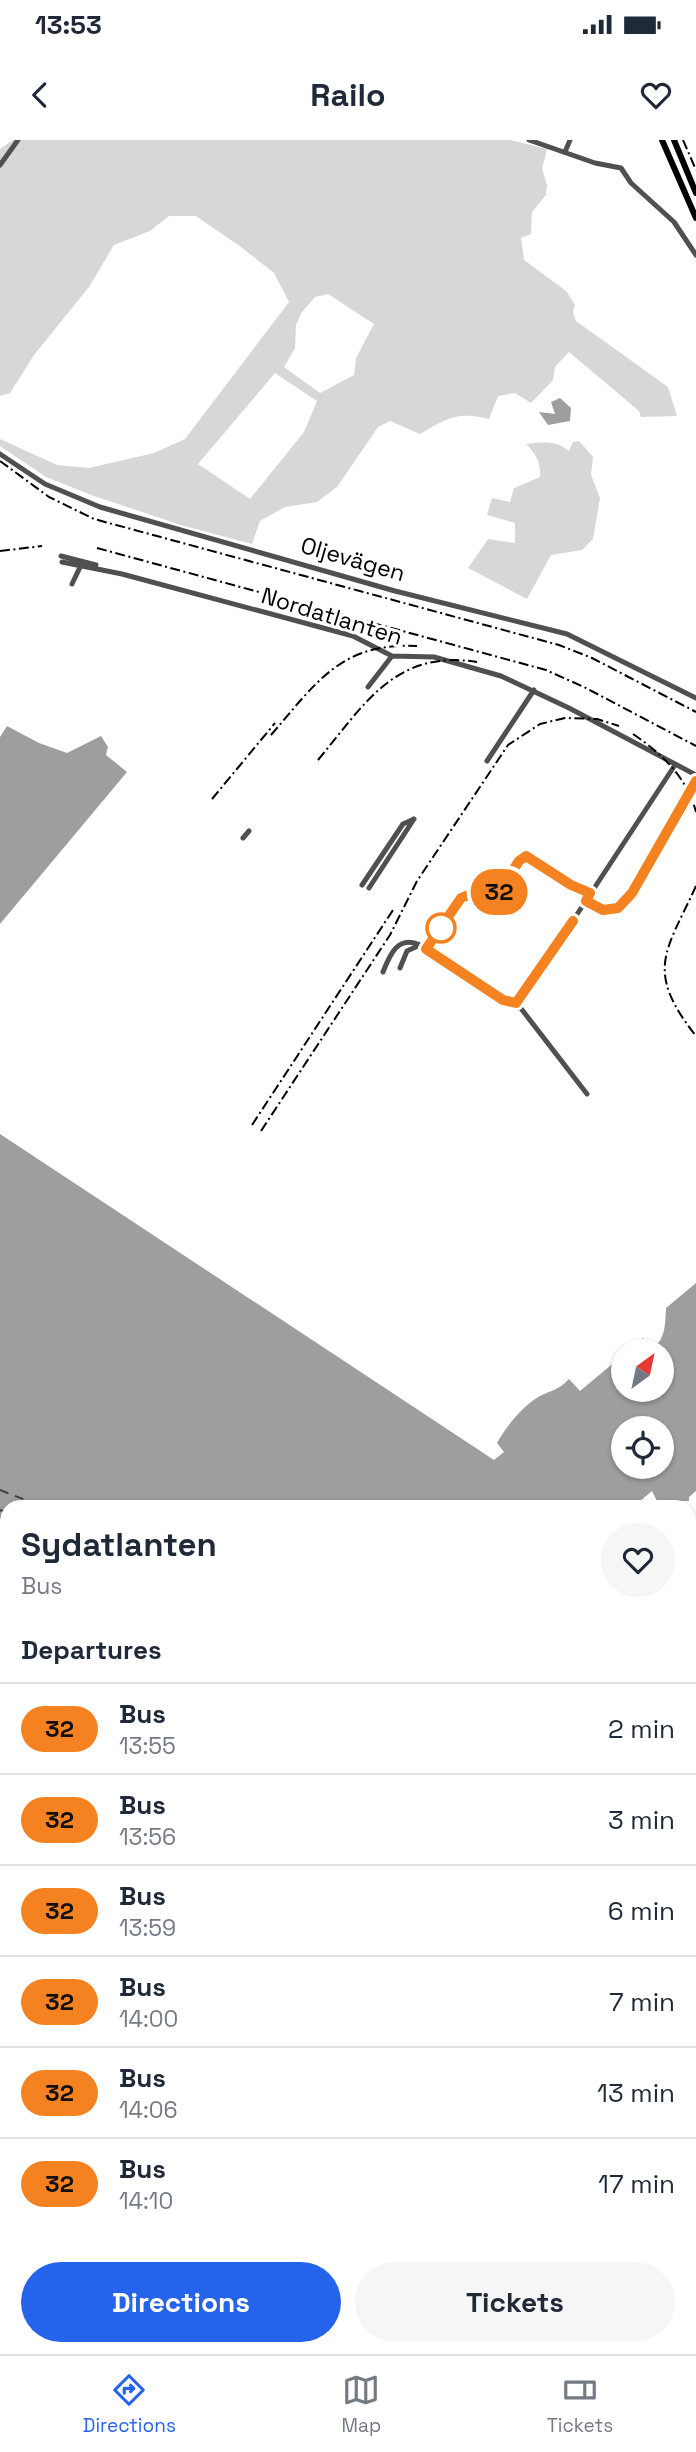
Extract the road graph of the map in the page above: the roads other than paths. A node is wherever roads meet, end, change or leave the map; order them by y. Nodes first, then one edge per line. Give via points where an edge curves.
1 (19, 140) edge
2 (529, 140) edge
3 (570, 140) edge
4 (662, 140) edge
5 (674, 140) edge
6 (565, 152) junction
7 (0, 164) edge
8 (696, 193) edge
9 (696, 218) edge
10 (696, 256) edge
11 (0, 454) edge
12 (62, 559) dead end
13 (80, 566) junction
14 (70, 583) dead end
15 (392, 656) junction
16 (368, 687) dead end
17 (534, 690) junction
18 (696, 698) edge
19 (487, 761) dead end
20 (675, 765) junction
21 (696, 775) edge
22 (696, 781) edge
23 (408, 820) dead end
24 (249, 831) dead end
25 (243, 838) dead end
26 (366, 886) dead end
27 (586, 901) junction
28 (420, 945) junction
29 (400, 968) dead end
30 (383, 972) dead end
31 (516, 1003) junction
32 (587, 1094) dead end

1 - 7 street
2 - 6 street
3 - 6 street
4 - 9 main road
5 - 8 main road
6 - 10 street via 624,170 631,183 674,222
11 - 18 street, Oljevägen via 45,484 100,507 395,591 567,634
12 - 13 street, Nordatlanten
13 - 14 street
13 - 15 street, Nordatlanten via 353,636
15 - 16 street
15 - 17 street, Nordatlanten via 434,657
17 - 19 street
17 - 20 street, Nordatlanten
20 - 21 street, Nordatlanten
20 - 27 street
22 - 27 street via 626,902 609,911
23 - 26 street
24 - 25 street
27 - 31 street
28 - 29 street via 407,951
28 - 30 street via 400,944 390,953
28 - 31 street via 503,1000
31 - 32 street

